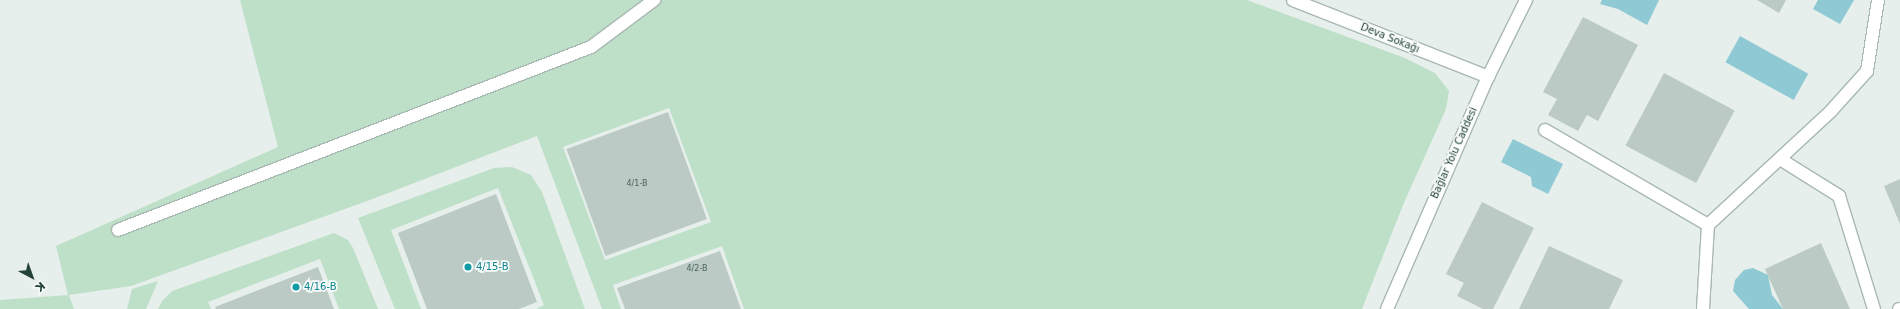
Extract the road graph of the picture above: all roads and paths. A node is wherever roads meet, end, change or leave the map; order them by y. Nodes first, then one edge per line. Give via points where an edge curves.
1 (654, 0) edge
2 (1293, 0) edge
3 (1526, 0) edge
4 (1878, 0) edge
5 (1488, 77) junction
6 (1545, 130) dead end
7 (1780, 159) junction
8 (1708, 225) junction
9 (118, 230) dead end
10 (1388, 309) edge
11 (1703, 309) edge
12 (1874, 309) edge

1 - 9 street via 591,47
2 - 5 street, Deva Sokağı
3 - 5 street, Bağlar Yolu Caddesi
4 - 7 street via 1867,71
5 - 10 street, Bağlar Yolu Caddesi
6 - 8 street
7 - 8 street
7 - 12 street via 1839,196
8 - 11 street

